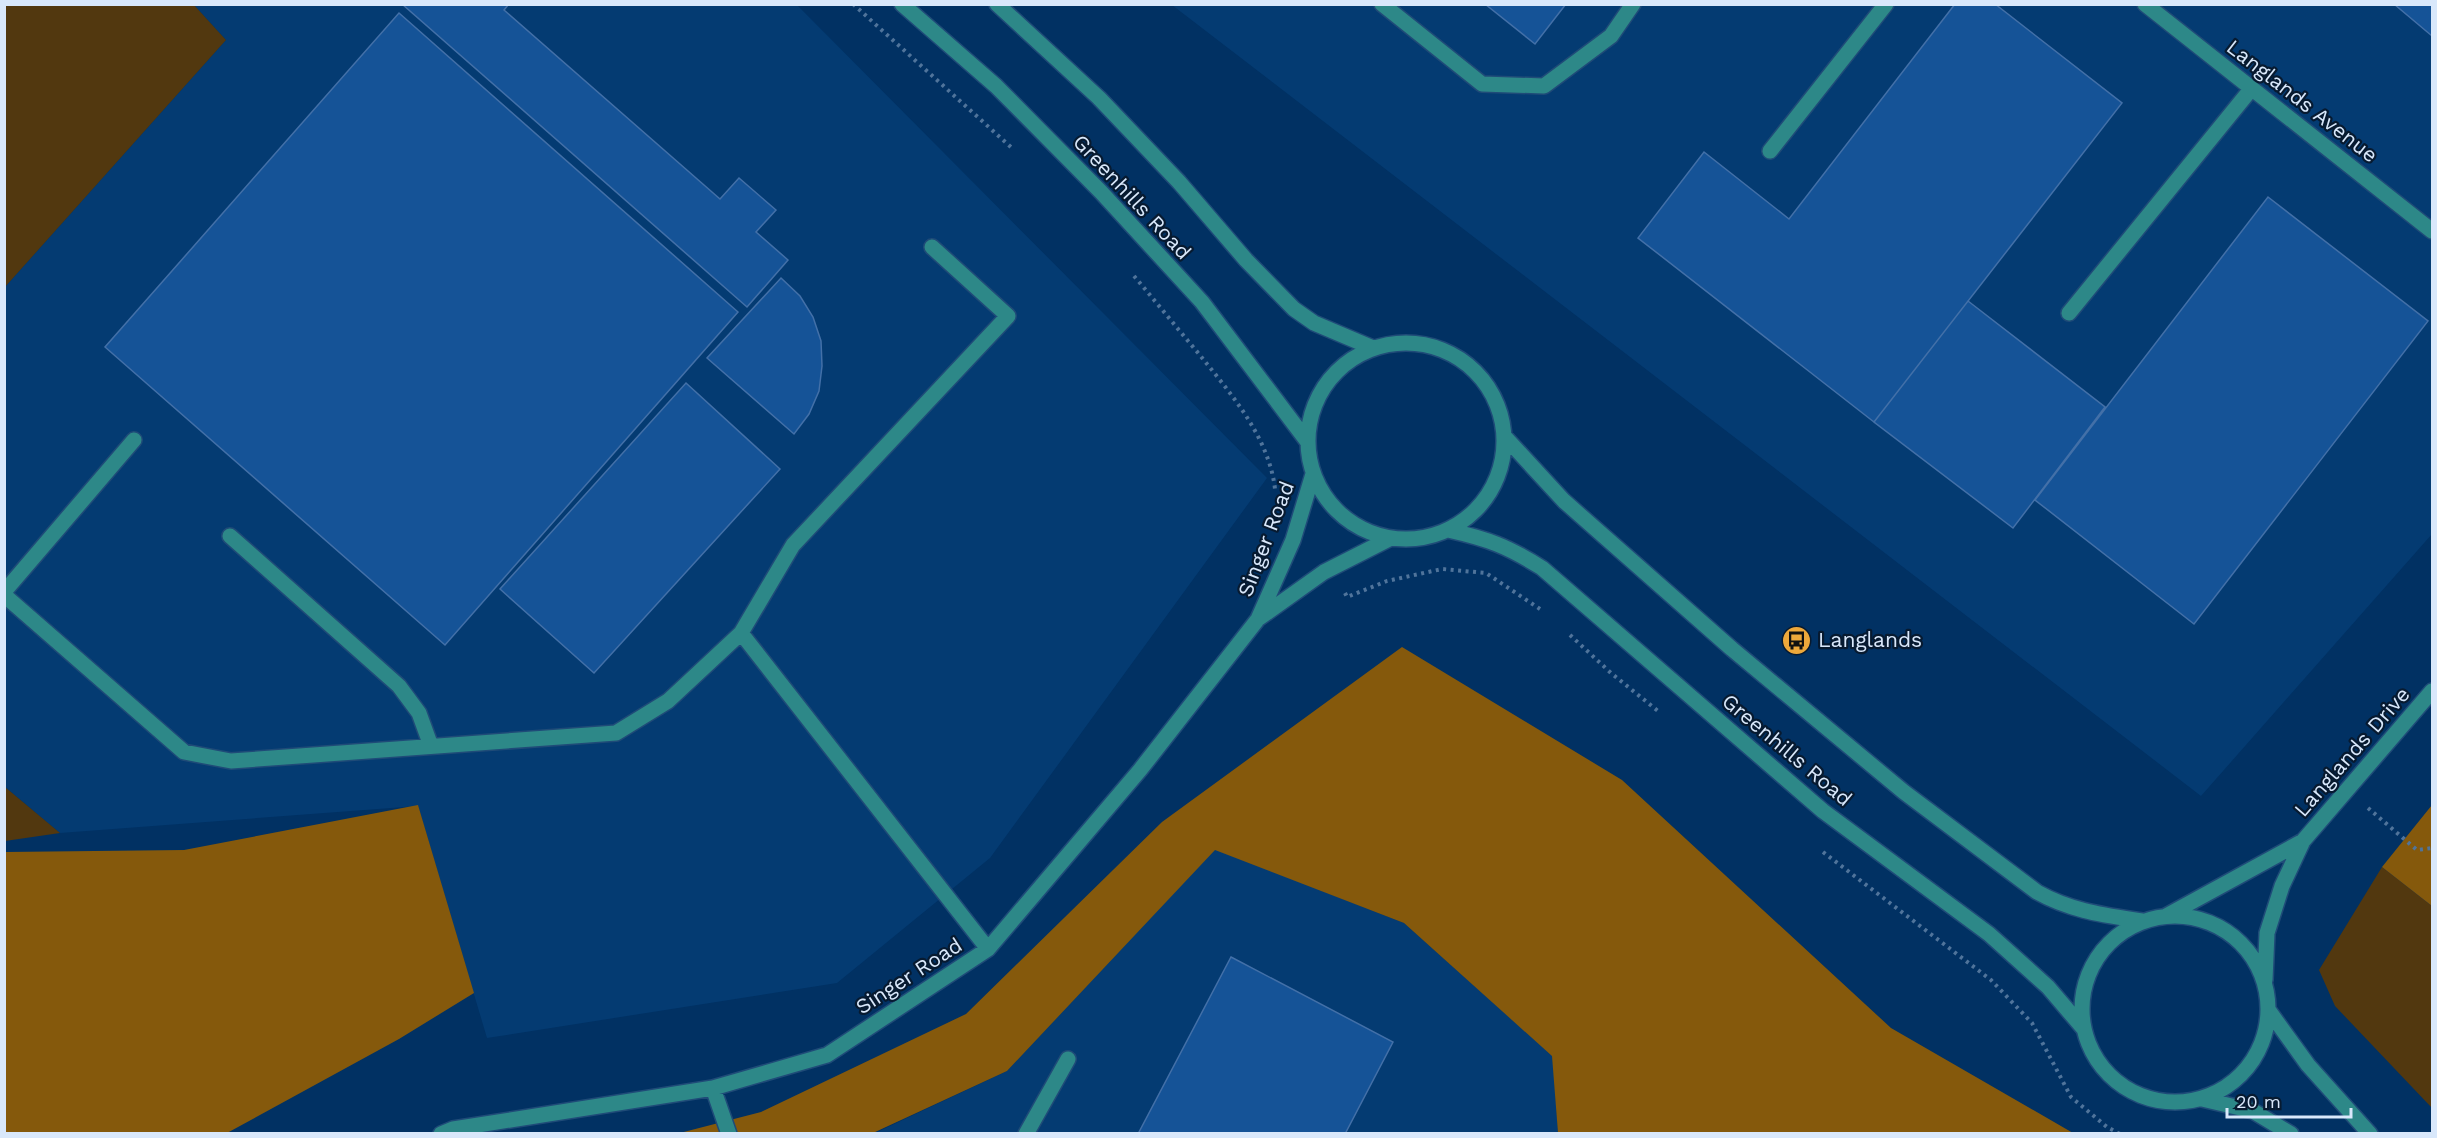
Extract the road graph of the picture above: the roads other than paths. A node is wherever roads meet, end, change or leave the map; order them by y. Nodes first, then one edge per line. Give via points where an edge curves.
1 (902, 4) edge
2 (997, 4) edge
3 (1382, 4) edge
4 (1633, 4) edge
5 (1886, 4) edge
6 (2145, 4) edge
7 (2252, 88) junction
8 (1770, 151) dead end
9 (2433, 231) edge
10 (932, 247) dead end
11 (2069, 313) dead end
12 (1373, 348) junction
13 (1505, 437) junction
14 (134, 440) dead end
15 (1307, 441) junction
16 (1313, 474) junction
17 (1448, 530) junction
18 (230, 536) dead end
19 (1391, 538) junction
20 (4, 594) edge
21 (1258, 619) junction
22 (741, 633) junction
23 (2433, 691) edge
24 (431, 746) junction
25 (2303, 841) junction
26 (2164, 917) junction
27 (2142, 921) junction
28 (988, 949) junction
29 (2265, 983) junction
30 (2269, 1011) junction
31 (2083, 1028) junction
32 (1068, 1059) dead end
33 (713, 1088) junction
34 (2202, 1099) junction
35 (441, 1134) edge
36 (729, 1134) edge
37 (1026, 1134) edge
38 (2291, 1134) edge
39 (2370, 1134) edge

1 - 15 street, Greenhills Road via 996,86 1108,201 1202,303
2 - 12 street, Greenhills Road via 1099,98 1294,309 1314,323
3 - 4 street via 1482,84 1544,86 1611,36
5 - 8 street
6 - 7 street, Langlands Avenue
7 - 9 street, Langlands Avenue
7 - 11 street
10 - 22 street via 1008,316 793,545
12 - 13 street via 1399,342 1425,344 1450,352 1472,367 1489,387 1500,411
12 - 15 street via 1346,362 1325,384 1312,411
13 - 17 street via 1501,466 1491,492 1472,514
13 - 27 street, Greenhills Road via 1564,501 1732,649 1904,792 2037,892 2059,904
14 - 20 street
15 - 16 street
16 - 19 street via 1325,498 1343,517 1365,531
16 - 21 street, Singer Road via 1293,540
17 - 19 street via 1420,539
17 - 31 street, Greenhills Road via 1489,539 1542,568 1823,810 1989,934 2048,987
18 - 24 street via 399,686 419,712
19 - 21 street, Singer Road via 1330,569
20 - 24 street via 184,752 231,761
21 - 28 street, Singer Road via 1140,770
22 - 24 street via 668,701 616,733
22 - 28 street
23 - 25 street, Langlands Drive
25 - 26 street, Langlands Drive
25 - 29 street, Langlands Drive via 2282,886 2267,933
26 - 27 street
26 - 29 street via 2191,917 2236,938 2254,960
27 - 31 street via 2110,942 2091,967 2082,997
28 - 33 street, Singer Road via 827,1055
29 - 30 street
30 - 34 street via 2263,1040 2250,1065 2230,1085
30 - 39 street via 2308,1065
31 - 34 street via 2094,1057 2115,1080 2141,1097 2172,1103
32 - 37 street
33 - 35 street, Singer Road
33 - 36 street
34 - 38 street via 2253,1111

